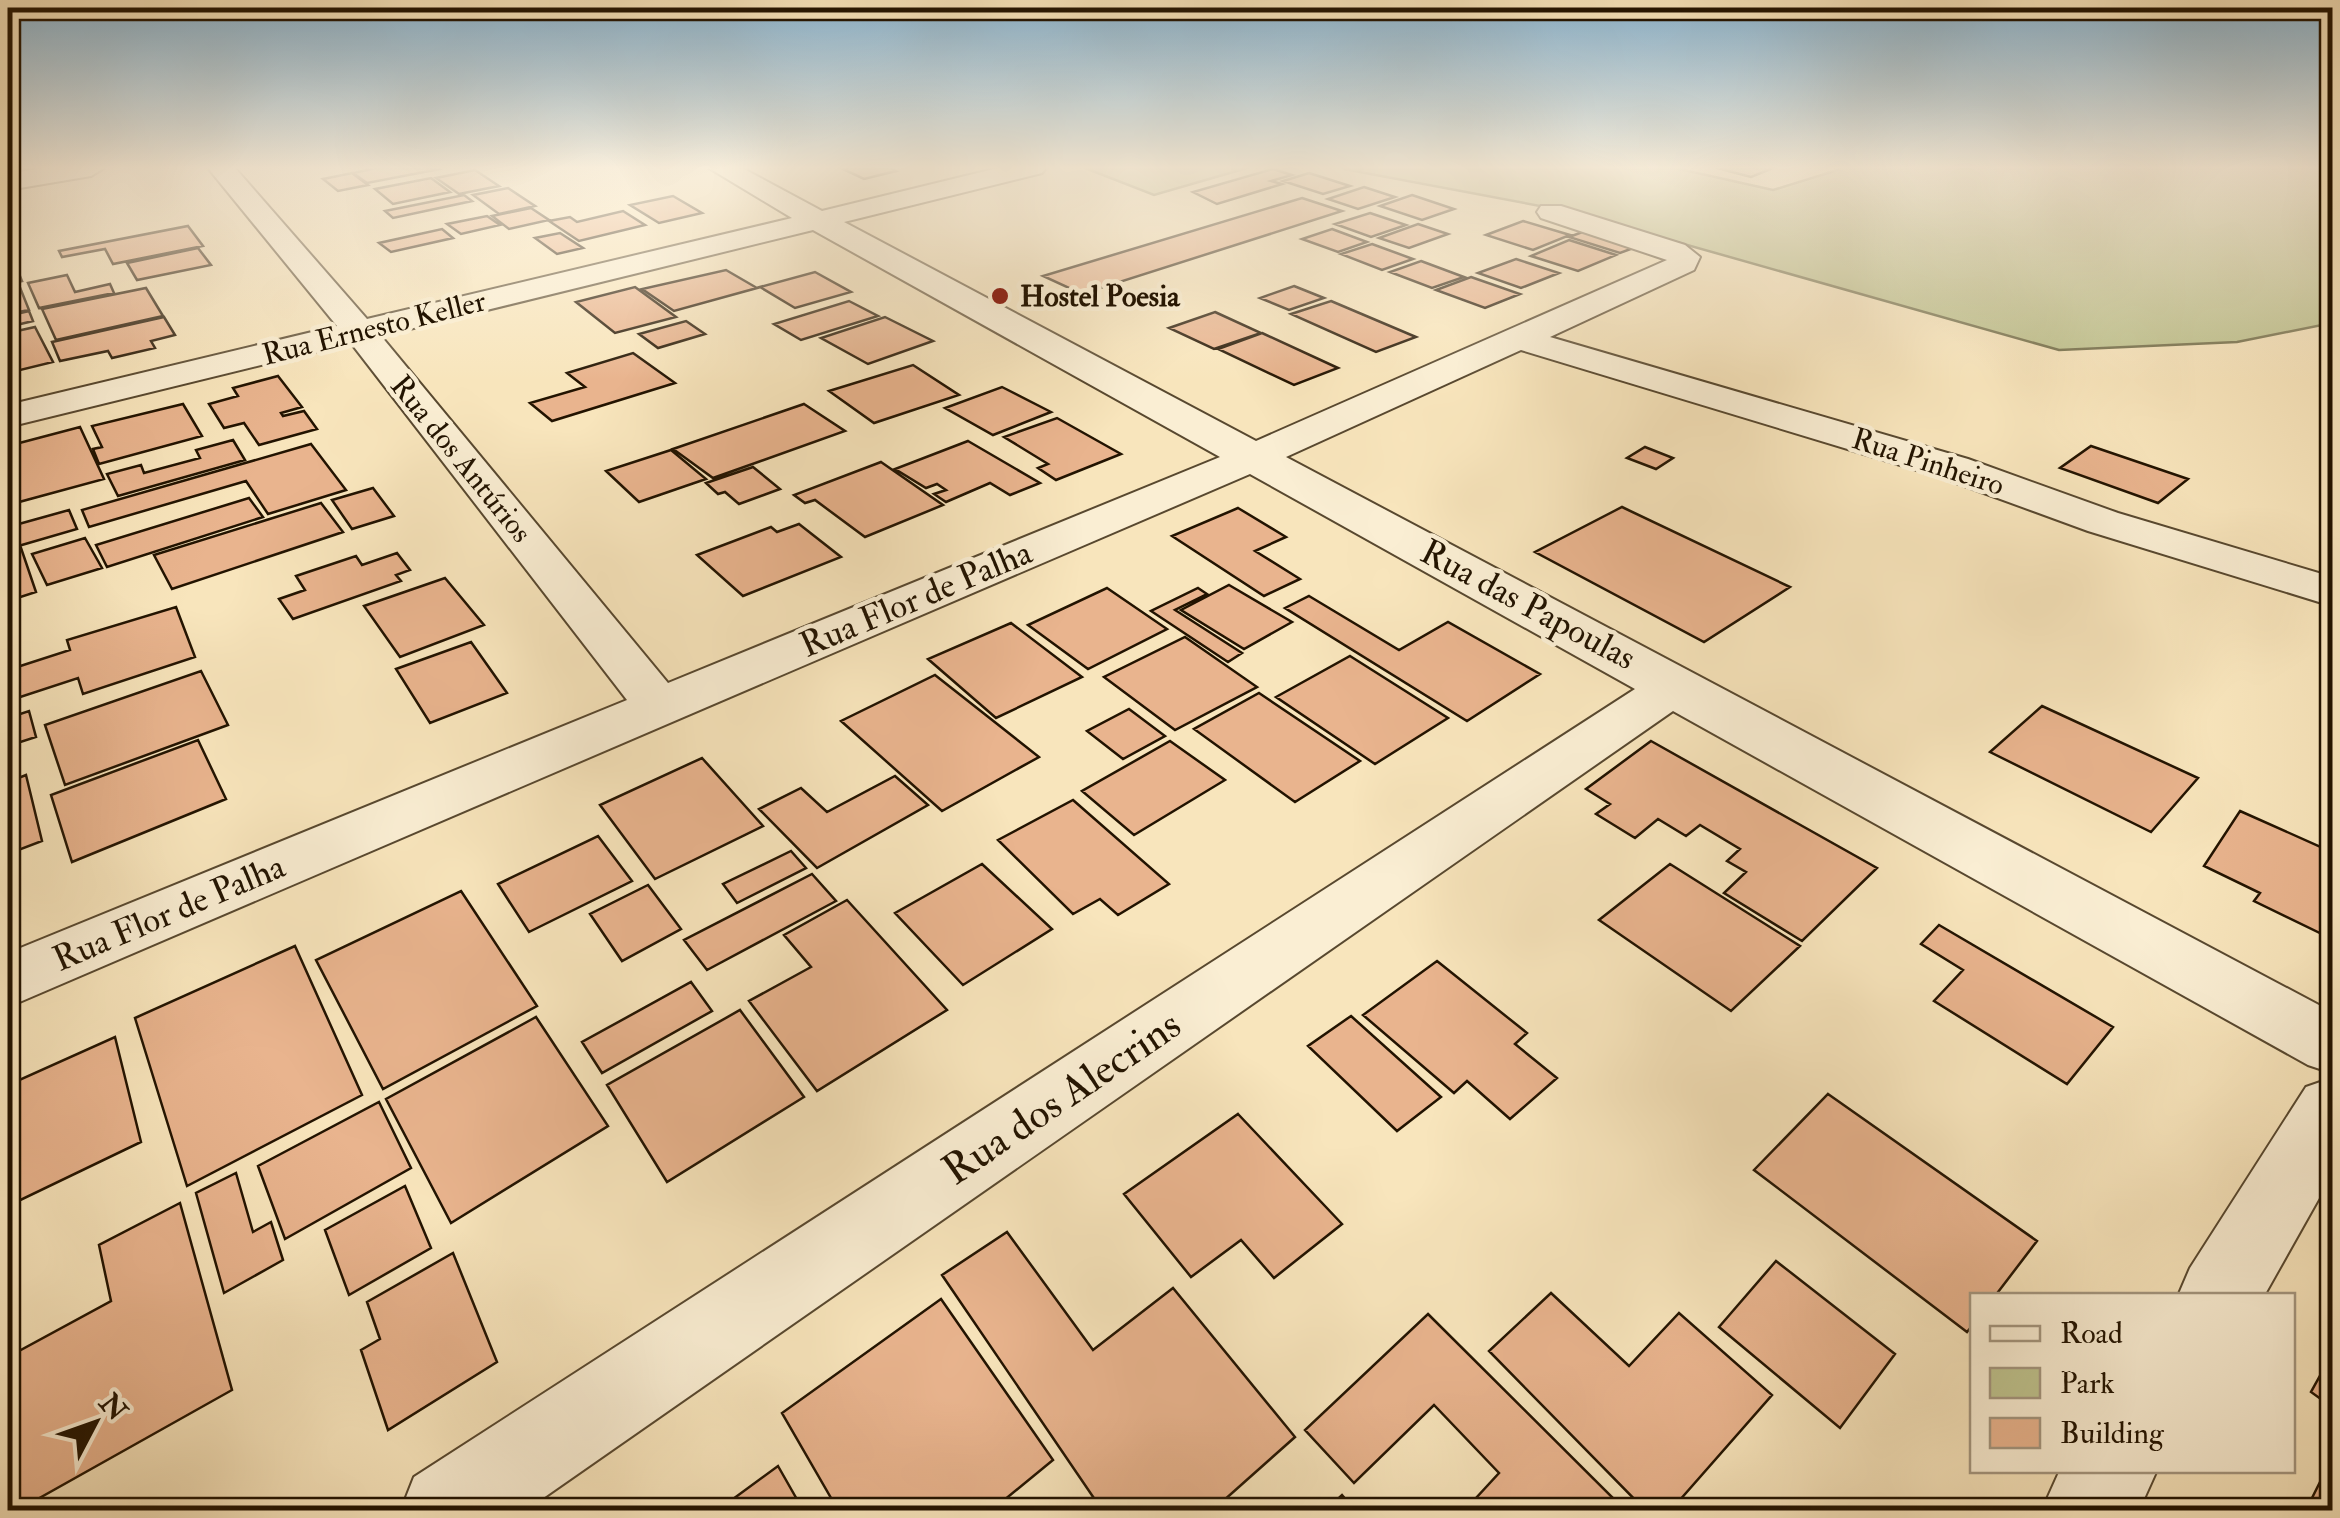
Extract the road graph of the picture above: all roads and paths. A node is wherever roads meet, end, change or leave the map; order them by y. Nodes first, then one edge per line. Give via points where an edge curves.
1 (281, 239) edge
2 (743, 239) edge
3 (855, 239) edge
4 (1638, 239) edge
5 (360, 332) junction
6 (1521, 339) junction
7 (8, 416) edge
8 (1254, 458) junction
9 (2332, 592) edge
10 (1676, 686) junction
11 (659, 706) junction
12 (8, 981) edge
13 (2332, 1044) edge
14 (2332, 1109) edge
15 (2221, 1293) edge
16 (2110, 1473) edge
17 (447, 1510) edge
18 (2088, 1510) edge

1 - 5 street, Rua dos Antúrios
2 - 5 street, Rua Ernesto Keller
3 - 8 street, Rua das Papoulas
4 - 6 street, Rua Flor de Palha via 1674,250 1685,257 1683,264
5 - 7 street, Rua Ernesto Keller
5 - 11 street, Rua dos Antúrios
6 - 8 street, Rua Flor de Palha
6 - 9 street, Rua Pinheiro via 1954,468
8 - 10 street, Rua das Papoulas
8 - 11 street, Rua Flor de Palha
10 - 13 street, Rua das Papoulas
10 - 17 street, Rua dos Alecrins
11 - 12 street, Rua Flor de Palha
14 - 15 street
16 - 18 street

